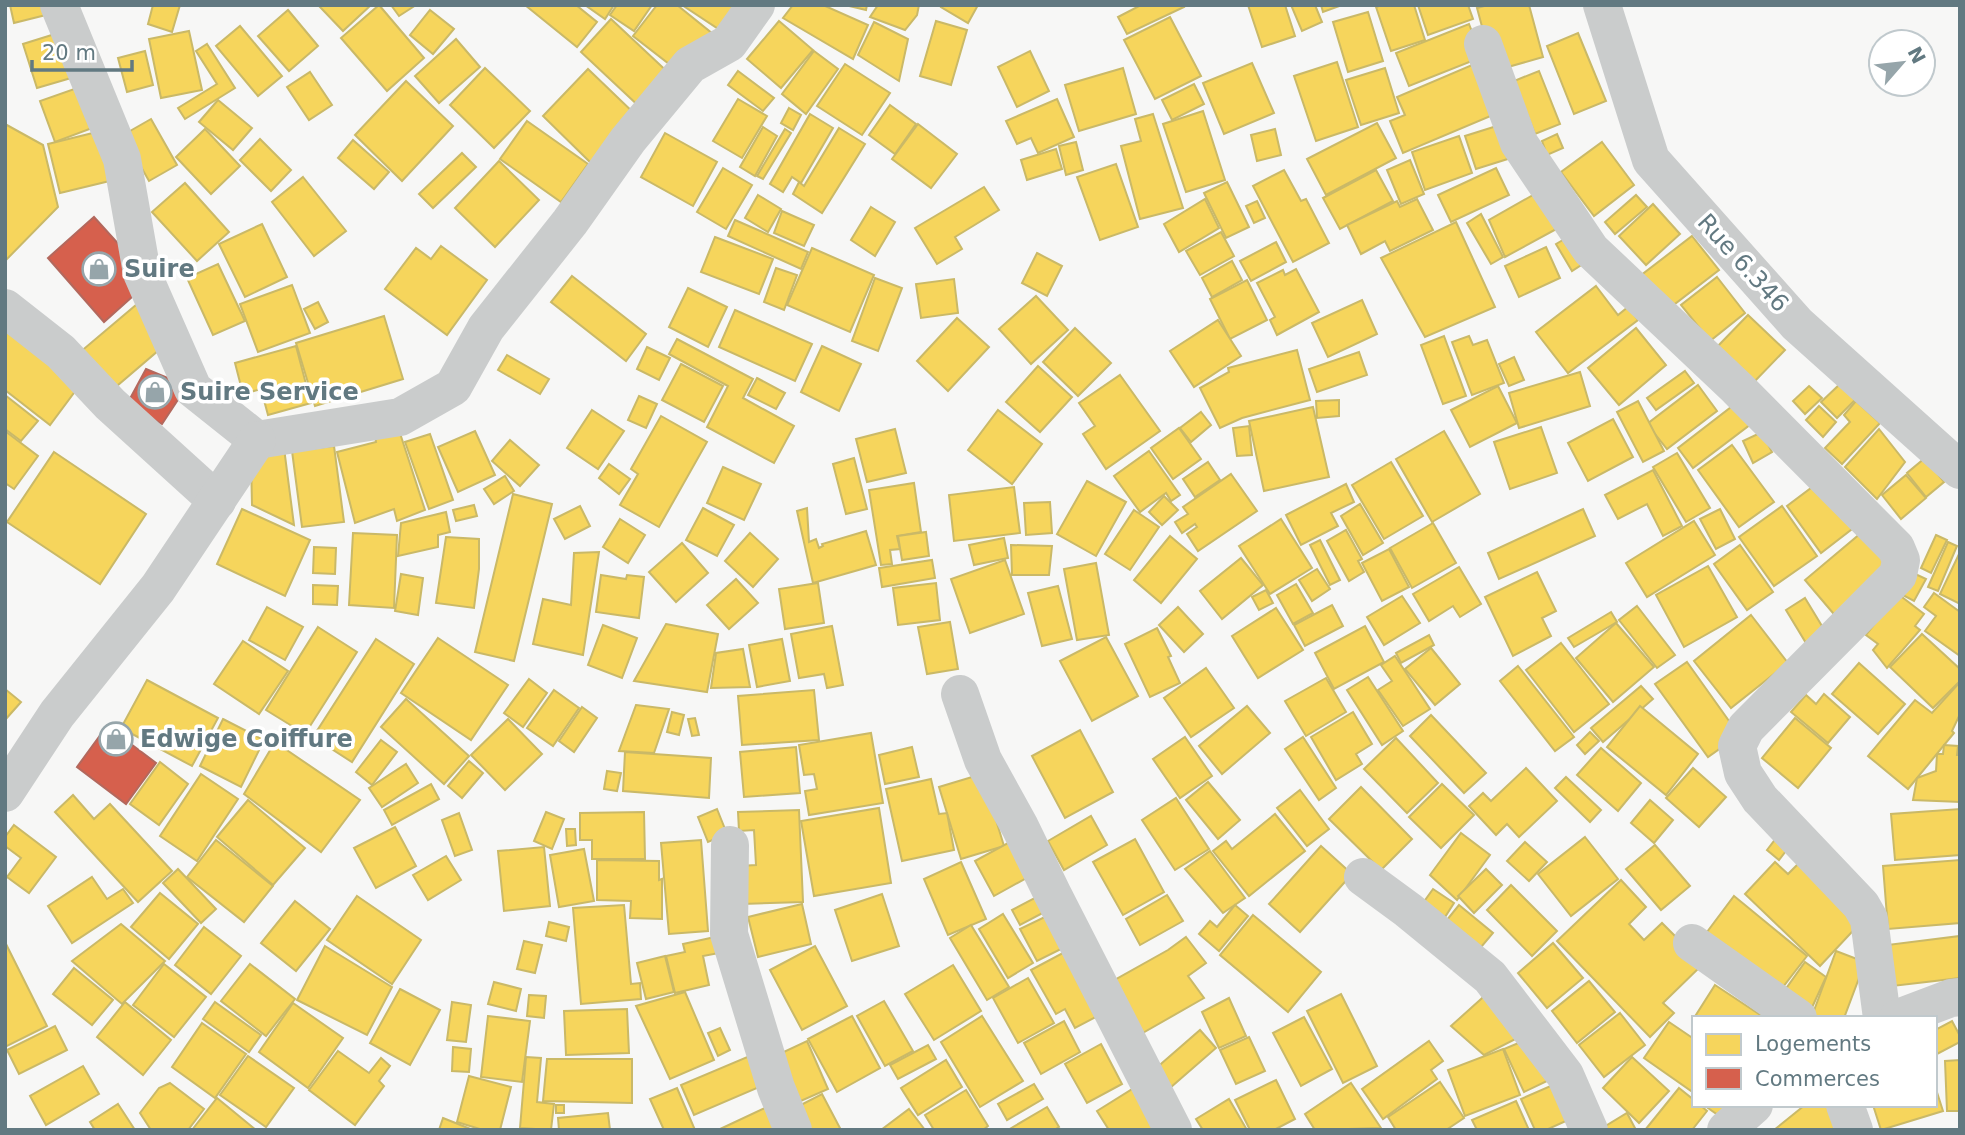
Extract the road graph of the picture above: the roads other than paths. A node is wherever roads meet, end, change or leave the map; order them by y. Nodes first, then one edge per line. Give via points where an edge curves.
1 (59, 5) edge
2 (756, 5) edge
3 (1602, 5) edge
4 (1483, 44) dead end
5 (5, 308) edge
6 (257, 440) junction
7 (1960, 470) edge
8 (217, 501) junction
9 (960, 694) dead end
10 (5, 793) edge
11 (730, 845) dead end
12 (1363, 877) dead end
13 (1692, 943) dead end
14 (1960, 997) edge
15 (1795, 1016) edge
16 (1881, 1016) edge
17 (1903, 1016) edge
18 (1752, 1107) edge
19 (1845, 1107) edge
20 (793, 1130) edge
21 (1173, 1130) edge
22 (1589, 1130) edge
23 (1726, 1130) edge
24 (1854, 1130) edge

1 - 6 street via 122,159 142,273 193,389
2 - 6 street via 729,43 690,65 628,140 486,328 453,387 400,417
3 - 7 street, Rue 6.346 via 1651,160 1797,324
4 - 16 street via 1520,143 1591,250 1896,548 1898,575 1746,729 1737,746 1743,772 1760,799 1869,919
5 - 8 street via 61,352 110,404
6 - 8 street
8 - 10 street via 158,588 57,714
9 - 21 street via 983,760
11 - 20 street via 729,934
12 - 22 street via 1490,977 1565,1075
13 - 15 street
14 - 17 street
18 - 23 street
19 - 24 street

